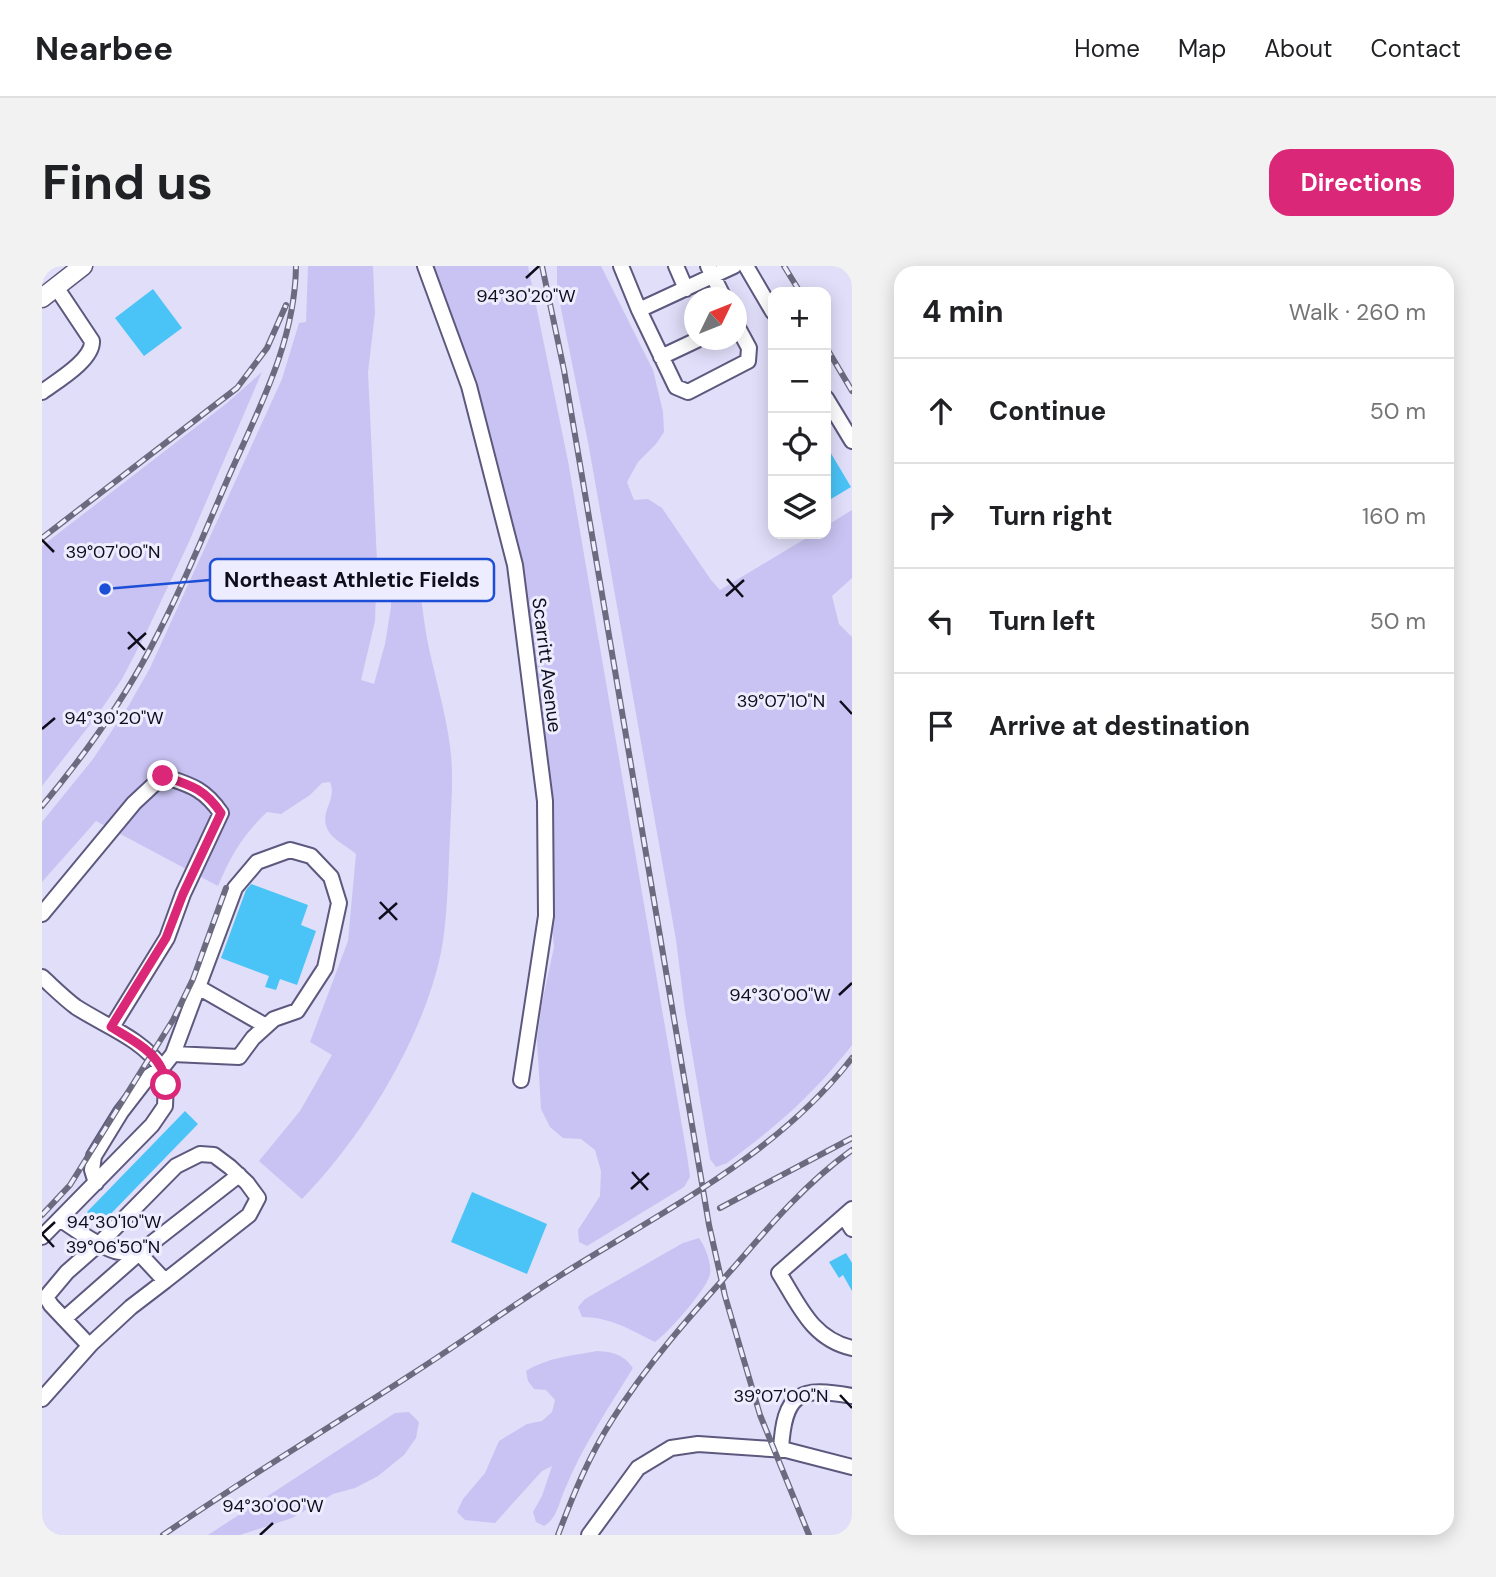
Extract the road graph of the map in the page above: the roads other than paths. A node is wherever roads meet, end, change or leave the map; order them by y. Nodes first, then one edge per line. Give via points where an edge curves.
1 (83, 266) edge
2 (425, 266) edge
3 (621, 266) edge
4 (676, 266) edge
5 (734, 266) edge
6 (746, 266) edge
7 (711, 272) edge
8 (685, 287) edge
9 (689, 287) edge
10 (684, 290) edge
11 (49, 293) edge
12 (768, 303) edge
13 (639, 310) junction
14 (747, 344) edge
15 (684, 346) edge
16 (661, 356) junction
17 (42, 392) edge
18 (831, 406) edge
19 (852, 441) edge
20 (42, 914) edge
21 (42, 977) edge
22 (198, 987) junction
23 (266, 1026) junction
24 (111, 1027) junction
25 (173, 1054) junction
26 (162, 1068) junction
27 (521, 1080) dead end
28 (239, 1175) junction
29 (96, 1183) junction
30 (848, 1212) edge
31 (60, 1219) junction
32 (852, 1229) edge
33 (42, 1237) edge
34 (100, 1242) junction
35 (139, 1252) junction
36 (165, 1280) junction
37 (64, 1319) junction
38 (91, 1344) junction
39 (852, 1348) edge
40 (852, 1396) edge
41 (42, 1399) edge
42 (781, 1450) junction
43 (852, 1467) edge
44 (589, 1535) edge

1 - 11 main road
2 - 27 street, Scarritt Avenue via 469,386 515,565 545,801 546,916
3 - 13 street
4 - 8 street
5 - 7 street
6 - 12 street
7 - 9 street
10 - 13 street
11 - 17 street via 92,341 92,348 84,360
13 - 16 street
14 - 16 street via 748,361 688,392 676,387
15 - 16 street
18 - 19 street
20 - 24 street via 134,803 163,776 209,796 221,813 166,938
21 - 24 street via 74,1005
22 - 23 street
22 - 23 street via 234,888 257,862 290,850 311,856 331,877 339,903 325,968 297,1010
22 - 25 street
23 - 25 street via 239,1057
24 - 26 street via 140,1044
25 - 26 street
26 - 29 street via 148,1077 94,1156
26 - 29 street via 165,1106
28 - 34 street via 214,1155 200,1154 176,1166
28 - 35 street
28 - 36 street via 258,1198 248,1214
29 - 31 street
30 - 32 street
30 - 39 street via 779,1273 811,1326 838,1345
31 - 33 street
31 - 34 street
34 - 35 street via 115,1251
34 - 37 street via 46,1297
35 - 36 street
35 - 37 street
36 - 38 street
37 - 38 street
38 - 41 street
40 - 42 street via 821,1390 797,1399 784,1416
42 - 43 street
42 - 44 street via 698,1444 671,1448 638,1468

